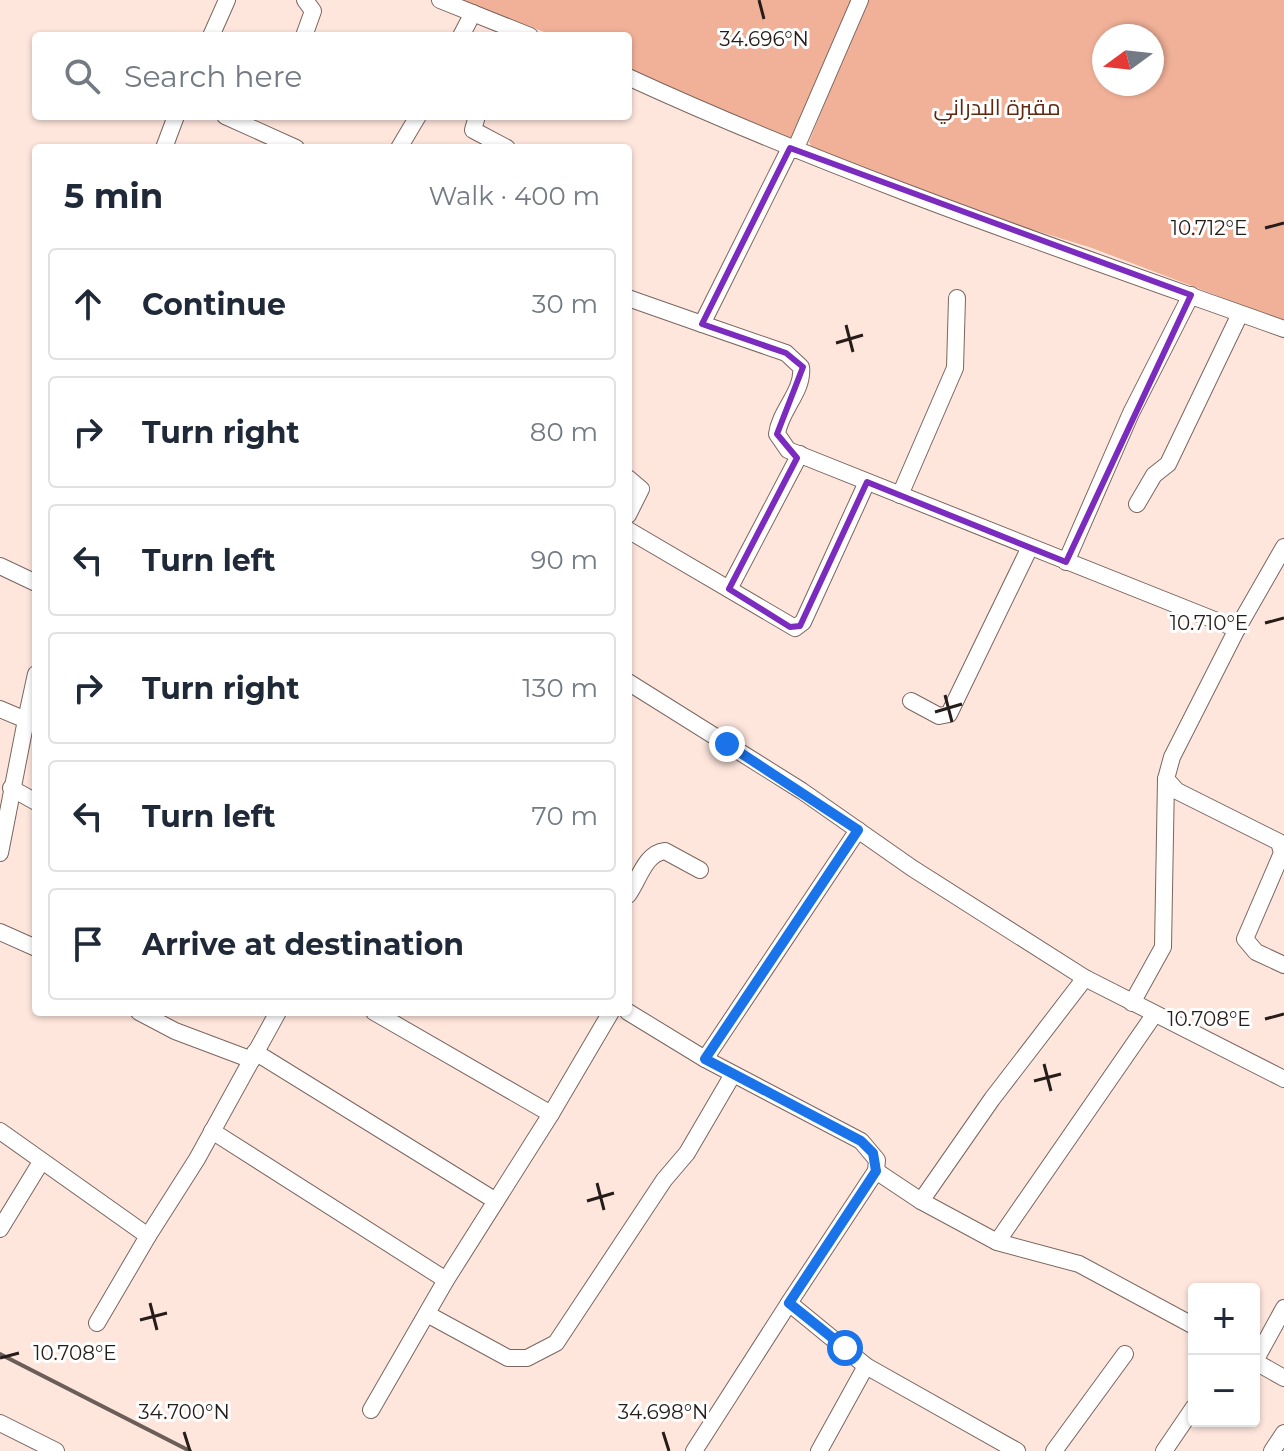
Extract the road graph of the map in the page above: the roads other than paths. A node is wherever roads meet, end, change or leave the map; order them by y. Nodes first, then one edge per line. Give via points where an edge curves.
1 (227, 0) edge
2 (305, 0) edge
3 (440, 0) edge
4 (860, 0) edge
5 (473, 13) junction
6 (213, 32) edge
7 (306, 32) edge
8 (463, 32) edge
9 (508, 32) edge
10 (632, 79) edge
11 (174, 120) edge
12 (234, 120) edge
13 (416, 120) edge
14 (476, 120) edge
15 (166, 144) edge
16 (287, 144) edge
17 (401, 144) edge
18 (499, 144) edge
19 (793, 149) junction
20 (1191, 295) junction
21 (957, 298) dead end
22 (632, 299) edge
23 (1240, 314) junction
24 (702, 324) junction
25 (1284, 329) edge
26 (800, 454) junction
27 (632, 481) edge
28 (867, 482) junction
29 (900, 495) junction
30 (1137, 504) dead end
31 (632, 507) edge
32 (632, 532) edge
33 (1030, 547) junction
34 (1284, 547) edge
35 (1066, 562) junction
36 (0, 566) edge
37 (32, 581) edge
38 (729, 589) junction
39 (1237, 629) junction
40 (632, 685) edge
41 (911, 701) dead end
42 (0, 709) edge
43 (31, 722) edge
44 (1166, 779) junction
45 (11, 788) junction
46 (32, 800) edge
47 (858, 830) junction
48 (0, 853) edge
49 (700, 870) dead end
50 (632, 888) edge
51 (0, 932) edge
52 (32, 946) edge
53 (1284, 965) edge
54 (1085, 978) junction
55 (1132, 1003) junction
56 (632, 1014) edge
57 (1154, 1015) junction
58 (147, 1016) edge
59 (276, 1016) edge
60 (381, 1016) edge
61 (609, 1016) edge
62 (254, 1056) junction
63 (705, 1059) junction
64 (732, 1076) junction
65 (1284, 1079) edge
66 (551, 1114) junction
67 (0, 1131) edge
68 (212, 1131) junction
69 (41, 1162) junction
70 (876, 1171) junction
71 (496, 1201) junction
72 (921, 1201) junction
73 (0, 1229) edge
74 (148, 1236) junction
75 (997, 1242) junction
76 (446, 1280) junction
77 (789, 1303) junction
78 (1284, 1308) edge
79 (427, 1314) junction
80 (97, 1323) dead end
81 (1188, 1323) edge
82 (1125, 1354) dead end
83 (1257, 1355) edge
84 (1260, 1364) edge
85 (866, 1366) junction
86 (1284, 1378) edge
87 (371, 1410) dead end
88 (1188, 1416) edge
89 (0, 1423) edge
90 (1284, 1433) edge
91 (56, 1451) edge
92 (694, 1451) edge
93 (819, 1451) edge
94 (1017, 1451) edge
95 (1054, 1451) edge
96 (1164, 1451) edge
97 (1272, 1451) edge

1 - 6 street
2 - 7 street via 313,16
3 - 5 street
4 - 19 street
5 - 8 street
5 - 9 street
10 - 19 street
11 - 15 street
12 - 16 street
13 - 17 street
14 - 18 street via 473,130
19 - 20 street
19 - 24 street
20 - 23 street
20 - 35 street via 1131,413
21 - 29 street via 955,368
22 - 24 street
23 - 25 street
23 - 30 street via 1168,464 1154,475
24 - 26 street via 786,353 798,363 802,379 777,434 780,443
26 - 28 street
26 - 38 street
27 - 31 street via 641,489
28 - 29 street
28 - 38 street via 800,626 790,627
29 - 33 street
32 - 38 street
33 - 35 street
33 - 41 street via 949,714 939,716
34 - 39 street
35 - 39 street
36 - 37 street
39 - 44 street
40 - 47 street
42 - 43 street
43 - 45 street
44 - 53 street via 1177,791 1279,842 1282,853 1245,939 1256,952
44 - 55 street via 1163,947
45 - 46 street
45 - 48 street
47 - 54 street
47 - 63 street
49 - 50 street via 659,851
51 - 52 street
54 - 55 street
54 - 72 street
55 - 57 street
56 - 63 street
57 - 65 street
57 - 75 street
58 - 62 street via 175,1031
59 - 62 street
60 - 66 street
61 - 66 street
62 - 68 street
62 - 71 street
63 - 64 street
64 - 70 street via 861,1141 873,1153
64 - 79 street via 687,1153 556,1343 527,1358 508,1358
66 - 71 street
67 - 69 street
68 - 74 street
68 - 76 street
69 - 73 street
69 - 74 street
70 - 72 street
70 - 77 street
71 - 76 street
72 - 75 street
74 - 80 street
75 - 81 street via 1079,1264
76 - 79 street
77 - 85 street
77 - 92 street
78 - 83 street
79 - 87 street
82 - 95 street
84 - 86 street
85 - 93 street
85 - 94 street
88 - 96 street
89 - 91 street
90 - 97 street

